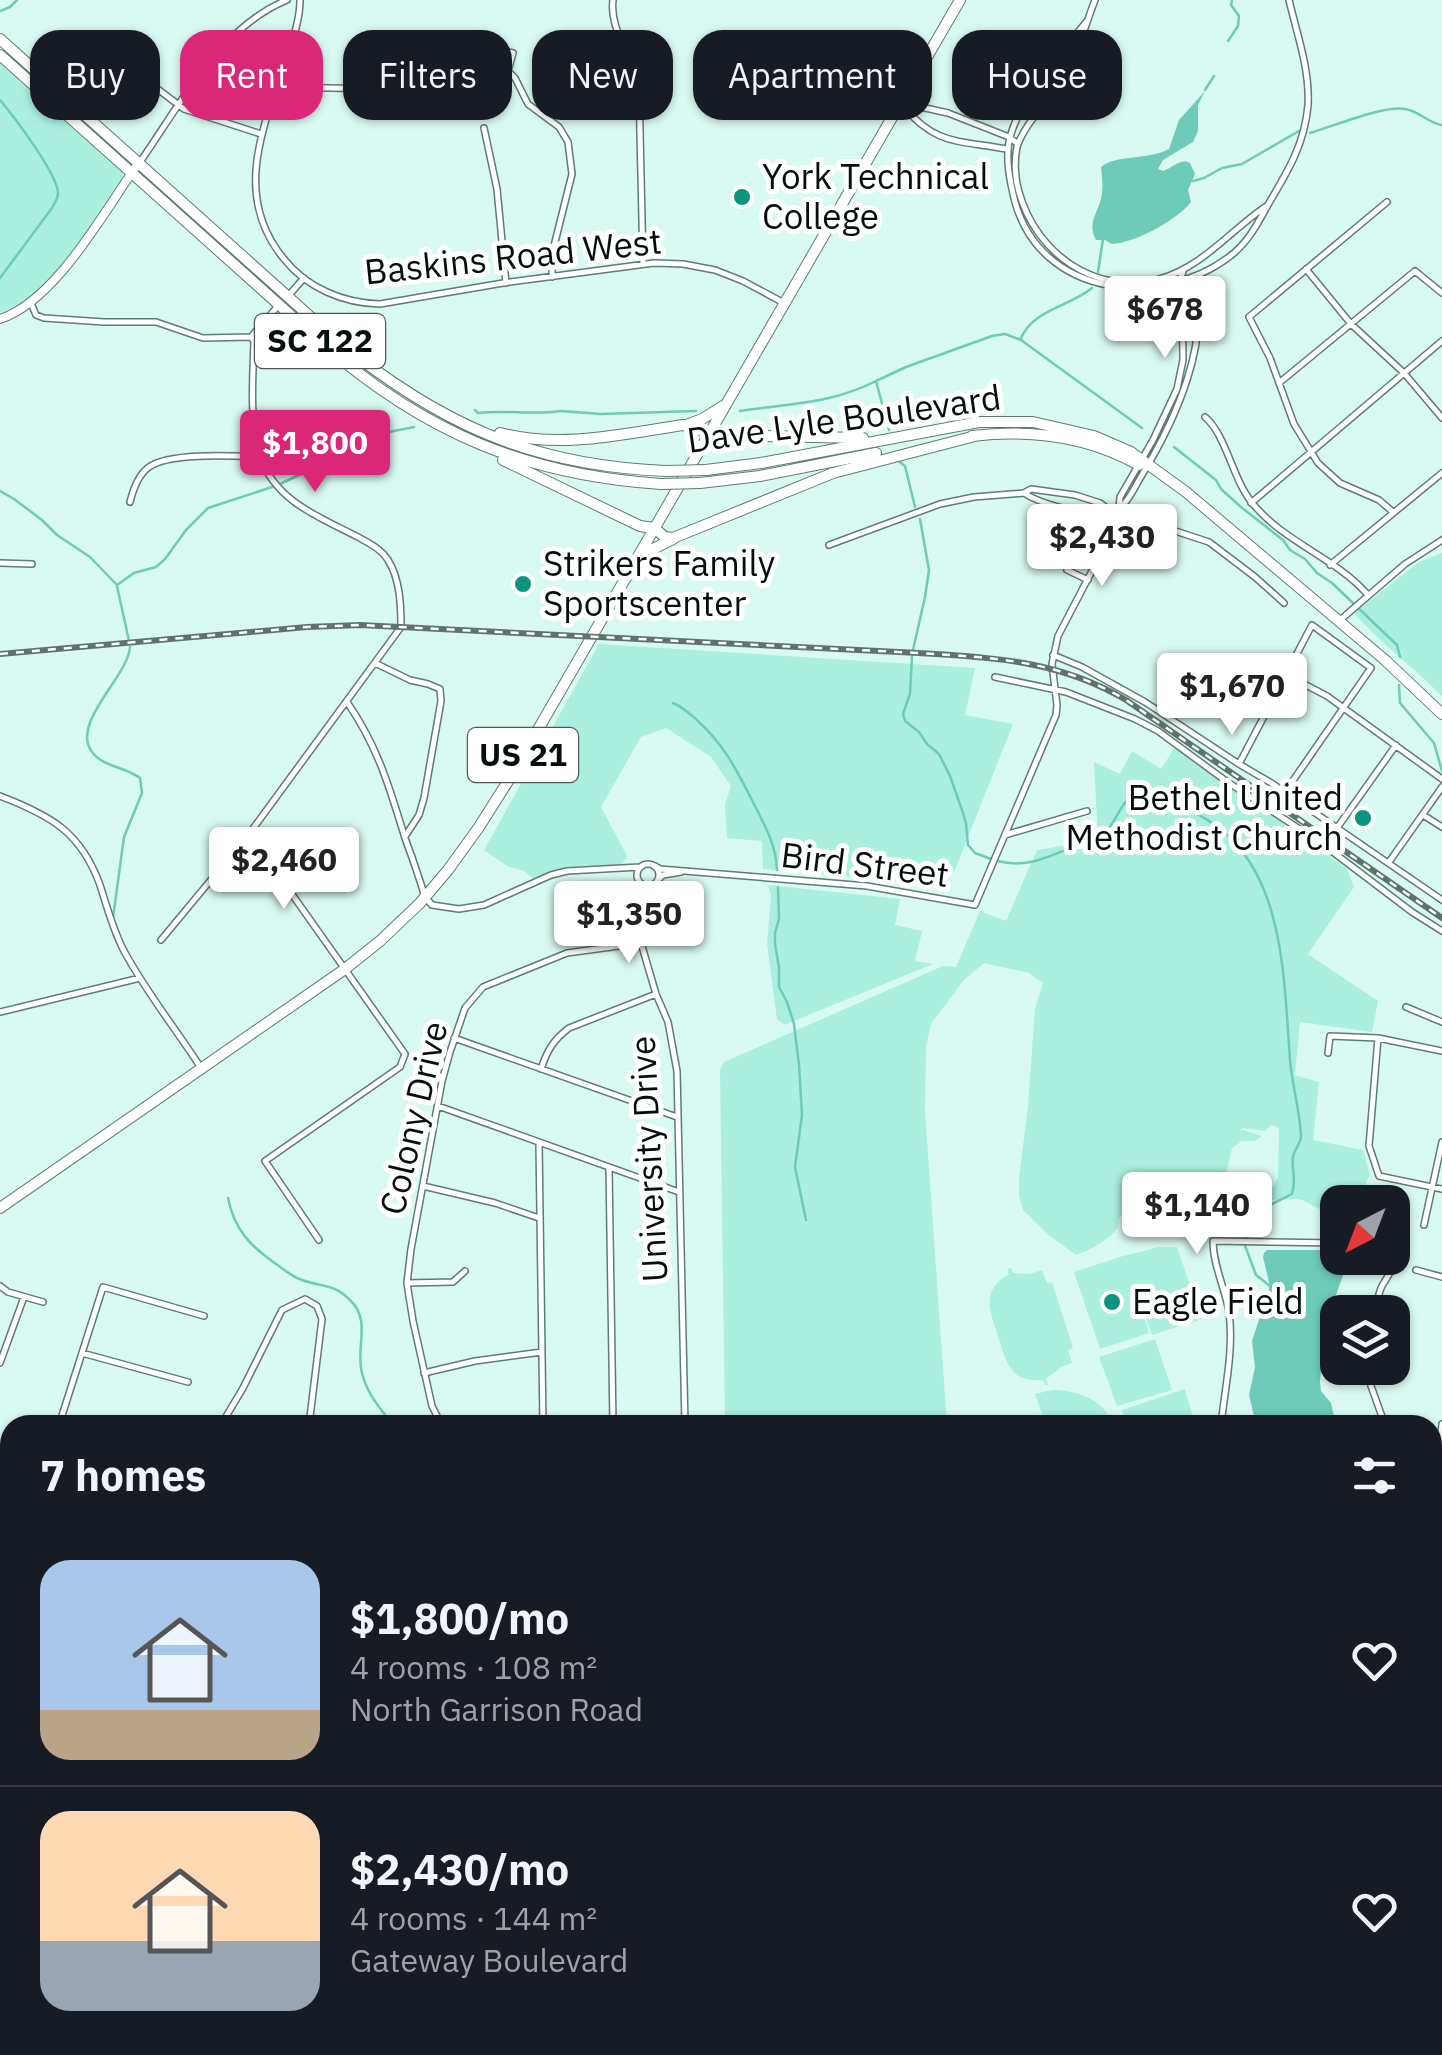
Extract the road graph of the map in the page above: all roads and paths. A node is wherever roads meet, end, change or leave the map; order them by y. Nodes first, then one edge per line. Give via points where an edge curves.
1 (287, 0) edge
2 (300, 0) edge
3 (613, 0) edge
4 (960, 0) edge
5 (1095, 0) edge
6 (1289, 0) edge
7 (1087, 21) junction
8 (295, 30) edge
9 (0, 39) edge
10 (932, 48) edge
11 (0, 55) edge
12 (512, 75) edge
13 (160, 90) edge
14 (179, 106) junction
15 (932, 110) edge
16 (266, 120) edge
17 (890, 120) edge
18 (916, 120) edge
19 (484, 128) dead end
20 (262, 134) junction
21 (1010, 137) junction
22 (1017, 147) junction
23 (1008, 148) junction
24 (135, 168) junction
25 (1386, 202) dead end
26 (1268, 206) junction
27 (643, 264) junction
28 (1306, 269) junction
29 (1183, 271) junction
30 (552, 277) junction
31 (304, 278) junction
32 (1192, 278) junction
33 (1180, 281) junction
34 (506, 282) junction
35 (1442, 293) edge
36 (283, 300) junction
37 (30, 303) junction
38 (784, 303) junction
39 (0, 319) edge
40 (1351, 324) junction
41 (252, 337) junction
42 (1442, 341) edge
43 (1185, 372) junction
44 (1404, 373) junction
45 (1279, 383) junction
46 (400, 389) junction
47 (727, 402) junction
48 (1205, 417) dead end
49 (1442, 418) edge
50 (684, 425) junction
51 (441, 426) junction
52 (708, 435) junction
53 (904, 436) junction
54 (975, 436) junction
55 (747, 437) junction
56 (1310, 452) junction
57 (260, 457) junction
58 (1144, 465) junction
59 (1442, 472) edge
60 (1024, 493) junction
61 (130, 502) dead end
62 (1252, 502) junction
63 (1393, 512) junction
64 (1115, 513) junction
65 (632, 521) junction
66 (654, 528) junction
67 (676, 538) junction
68 (1442, 540) edge
69 (829, 545) dead end
70 (638, 557) junction
71 (0, 563) edge
72 (32, 564) dead end
73 (1330, 565) junction
74 (1067, 570) dead end
75 (1088, 580) junction
76 (1368, 595) junction
77 (1284, 603) dead end
78 (1339, 621) junction
79 (1053, 655) junction
80 (375, 663) junction
81 (1285, 674) junction
82 (994, 677) dead end
83 (1055, 690) junction
84 (347, 702) junction
85 (1344, 708) junction
86 (1442, 714) edge
87 (1396, 745) junction
88 (1239, 764) junction
89 (1442, 779) edge
90 (1442, 787) edge
91 (1285, 792) junction
92 (0, 796) edge
93 (1088, 811) dead end
94 (1423, 815) junction
95 (1442, 827) edge
96 (1337, 828) junction
97 (249, 834) junction
98 (1005, 835) junction
99 (405, 836) junction
100 (1388, 863) junction
101 (655, 866) junction
102 (638, 870) junction
103 (689, 870) junction
104 (658, 880) junction
105 (640, 883) junction
106 (649, 886) junction
107 (641, 896) junction
108 (425, 897) junction
109 (1442, 900) edge
110 (1442, 931) edge
111 (161, 940) dead end
112 (641, 942) junction
113 (345, 969) junction
114 (140, 978) junction
115 (656, 994) junction
116 (1406, 1007) dead end
117 (0, 1012) edge
118 (1442, 1022) edge
119 (454, 1038) junction
120 (1378, 1038) junction
121 (1442, 1051) edge
122 (1328, 1053) dead end
123 (201, 1068) junction
124 (541, 1069) junction
125 (438, 1106) junction
126 (678, 1118) junction
127 (1442, 1142) edge
128 (538, 1144) junction
129 (609, 1168) junction
130 (423, 1186) junction
131 (1432, 1187) junction
132 (1442, 1190) edge
133 (679, 1192) junction
134 (0, 1208) edge
135 (539, 1218) junction
136 (1424, 1225) dead end
137 (319, 1240) dead end
138 (1320, 1243) edge
139 (1416, 1270) dead end
140 (465, 1271) dead end
141 (1442, 1277) edge
142 (407, 1283) junction
143 (0, 1286) edge
144 (24, 1297) junction
145 (43, 1302) dead end
146 (204, 1316) dead end
147 (542, 1352) junction
148 (82, 1354) junction
149 (0, 1364) edge
150 (424, 1373) junction
151 (188, 1382) dead end
152 (1371, 1385) edge
153 (62, 1415) edge
154 (228, 1415) edge
155 (311, 1415) edge
156 (436, 1415) edge
157 (543, 1415) edge
158 (613, 1415) edge
159 (684, 1415) edge
160 (1223, 1415) edge
161 (1382, 1415) edge

1 - 14 street via 236,32
2 - 8 street
3 - 27 street via 614,24 639,87
4 - 10 main road, US 21
5 - 7 street
6 - 26 street via 1308,105 1294,161
7 - 21 street via 1032,93
7 - 22 street via 1064,76
9 - 24 main road, Dave Lyle Boulevard / SC 122
11 - 24 main road
12 - 30 street via 528,104 568,142 572,179
13 - 14 street
14 - 20 street
14 - 24 street
15 - 21 street
16 - 20 street
17 - 38 main road, US 21
18 - 23 street via 941,138
19 - 34 street
20 - 31 street via 254,179 260,216 274,246
21 - 22 street
21 - 23 street
22 - 23 street
22 - 29 street via 1022,206 1060,258 1087,274 1121,282
23 - 33 street via 1023,224 1056,263 1120,289
24 - 36 main road, Dave Lyle Boulevard / SC 122
24 - 36 main road, Dave Lyle Boulevard / SC 122 via 204,221
24 - 37 street via 59,276
25 - 28 street
26 - 29 street
26 - 32 street via 1244,244
27 - 30 street, Baskins Road West
27 - 38 street, Baskins Road West via 715,270
28 - 40 street
28 - 45 street via 1248,317
29 - 32 street
29 - 33 street
30 - 34 street, Baskins Road West
31 - 34 street, Baskins Road West via 365,304
31 - 36 street
32 - 33 street
32 - 43 street via 1200,317
33 - 43 street
35 - 40 street via 1414,271
36 - 41 street
36 - 46 main road, Dave Lyle Boulevard / SC 122
36 - 51 main road, Dave Lyle Boulevard / SC 122 via 365,380
37 - 39 street
37 - 41 street via 44,318 156,322 203,338
38 - 47 main road, US 21
40 - 44 street
40 - 45 street
41 - 57 street
42 - 44 street
43 - 58 street via 1183,392
44 - 49 street
44 - 56 street
45 - 56 street
46 - 50 main road via 476,425 532,440 576,441
46 - 53 main road, Dave Lyle Boulevard / SC 122, bridge via 466,426 535,452 599,466 706,470
47 - 50 main road
47 - 52 main road, US 21
47 - 55 main road via 729,426
48 - 62 street
50 - 52 main road
51 - 54 main road, Dave Lyle Boulevard / SC 122, bridge via 559,470 660,484 760,476
51 - 65 main road
52 - 55 main road
52 - 66 main road, US 21
53 - 55 main road
53 - 58 main road, Dave Lyle Boulevard / SC 122 via 979,422 1033,422 1094,436
54 - 58 main road, Dave Lyle Boulevard / SC 122 via 1062,438
54 - 67 main road via 833,473
56 - 62 street
56 - 63 street via 1340,483
57 - 61 street via 168,460 148,467
57 - 80 street via 299,506 387,558 401,627
58 - 64 street
58 - 78 main road, Dave Lyle Boulevard / SC 122 via 1170,479
59 - 63 street
60 - 64 street via 1106,518
60 - 64 street via 1032,488 1076,496
60 - 69 street via 940,504
62 - 73 street via 1286,536
63 - 73 street
64 - 75 street
64 - 77 street via 1210,542
65 - 66 main road
65 - 70 main road
66 - 67 main road
66 - 70 main road, US 21
67 - 70 main road
68 - 76 street
70 - 108 main road, US 21 via 494,804
71 - 72 street
73 - 76 street
74 - 75 street
75 - 79 street
76 - 78 street
78 - 86 main road, Dave Lyle Boulevard / SC 122
79 - 83 street
79 - 88 street via 1145,702
80 - 84 street
80 - 99 street via 440,689 442,700 424,798
81 - 85 street
81 - 85 street via 1312,625 1371,668
81 - 88 street
82 - 83 street
83 - 98 street via 1053,724
83 - 110 street via 1158,731
84 - 97 street
84 - 99 street via 378,755
85 - 87 street
85 - 91 street
87 - 89 street
87 - 96 street
88 - 91 street
90 - 94 street
91 - 96 street
92 - 114 street via 62,825 82,848
93 - 98 street
94 - 95 street
94 - 100 street
96 - 100 street
97 - 111 street
97 - 113 street
98 - 103 street, Bird Street via 975,904 867,886
99 - 108 street
100 - 109 street
101 - 102 street, Bird Street
101 - 103 street, Bird Street
101 - 104 street
102 - 105 street
102 - 108 street, Bird Street via 567,871 459,909 432,905
103 - 104 street, Bird Street
104 - 106 street, Bird Street
105 - 106 street
105 - 107 street, University Drive
106 - 107 street
107 - 112 street, University Drive
108 - 113 main road, US 21
112 - 115 street, University Drive
112 - 119 street, Colony Drive via 568,954 496,980 465,1008
113 - 123 main road, US 21
113 - 137 street via 405,1054 400,1067 265,1160
114 - 117 street
114 - 123 street
115 - 124 street via 569,1028 548,1048
115 - 126 street, University Drive via 676,1054
116 - 118 street
119 - 124 street
119 - 125 street, Colony Drive
120 - 121 street
120 - 122 street via 1330,1036
120 - 131 street via 1369,1146 1379,1176
123 - 134 main road, US 21
124 - 126 street
125 - 128 street
125 - 130 street, Colony Drive
126 - 133 street, University Drive
127 - 131 street
128 - 129 street
128 - 135 street
129 - 133 street
129 - 158 street
130 - 135 street
130 - 142 street, Colony Drive
131 - 132 street
131 - 136 street
133 - 159 street, University Drive
135 - 147 street
138 - 160 street via 1213,1241 1231,1334
139 - 141 street
140 - 142 street via 453,1282
142 - 150 street, Colony Drive
143 - 144 street
144 - 145 street
144 - 149 street
146 - 148 street via 103,1287
147 - 150 street
147 - 157 street
148 - 151 street
148 - 153 street
150 - 156 street, Colony Drive
152 - 161 street
154 - 155 street via 282,1310 306,1299 318,1306 322,1320

